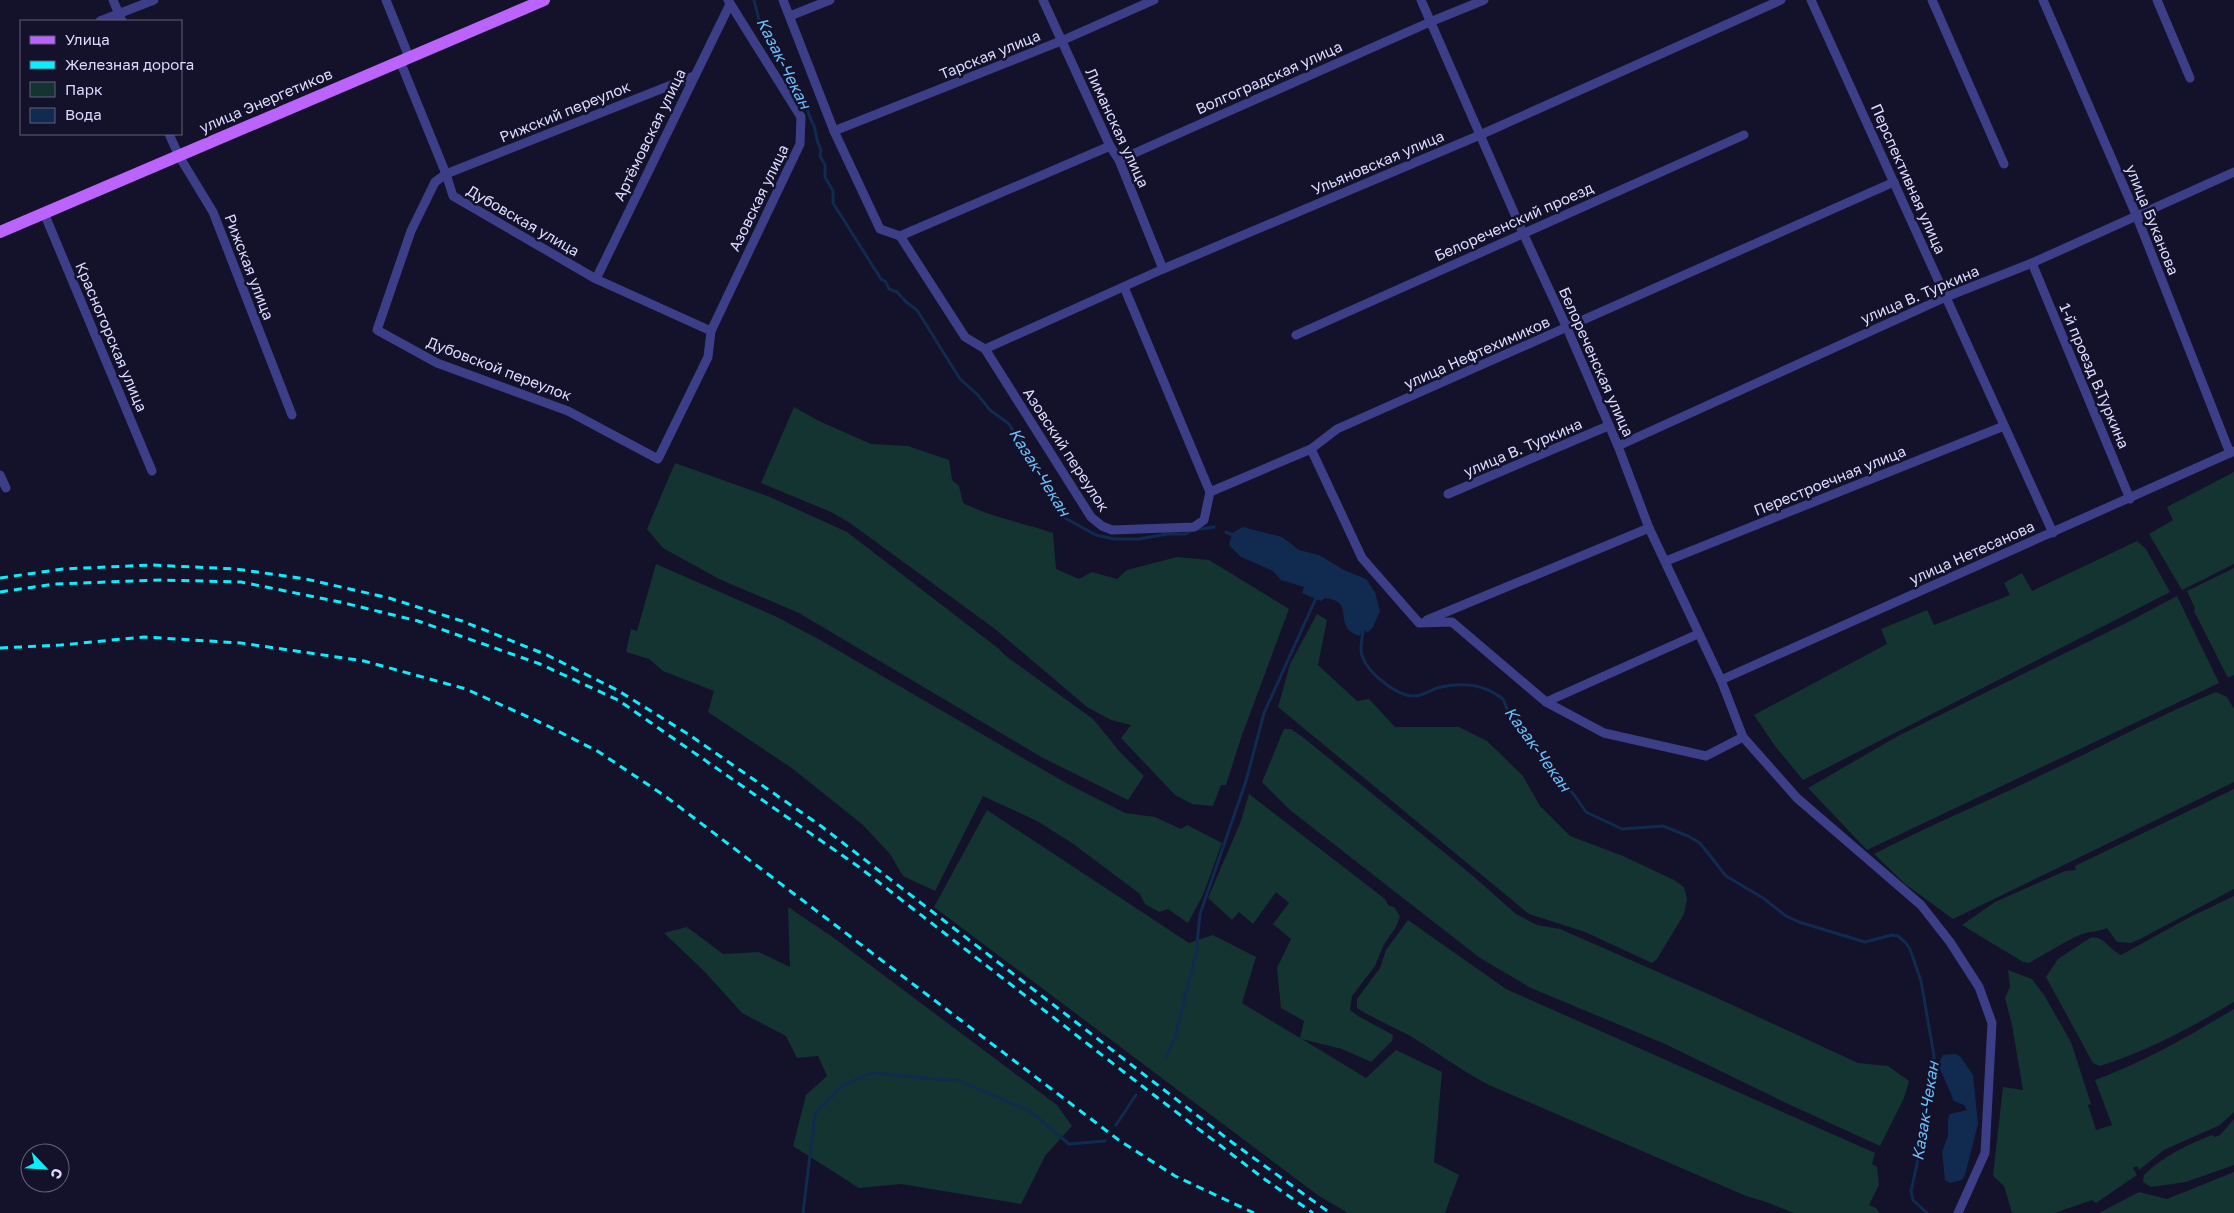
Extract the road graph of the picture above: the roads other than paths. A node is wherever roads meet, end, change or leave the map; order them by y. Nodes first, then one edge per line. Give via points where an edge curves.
1 (113, 0) edge
2 (154, 0) edge
3 (386, 0) edge
4 (544, 0) edge
5 (783, 0) edge
6 (830, 0) edge
7 (1043, 0) edge
8 (1154, 0) edge
9 (1421, 0) edge
10 (1484, 0) edge
11 (1782, 0) edge
12 (1812, 0) edge
13 (1932, 0) edge
14 (2044, 0) edge
15 (2157, 0) edge
16 (729, 2) edge
17 (790, 16) junction
18 (121, 18) edge
19 (107, 20) edge
20 (1430, 22) junction
21 (1061, 41) junction
22 (404, 59) junction
23 (694, 76) junction
24 (2190, 78) dead end
25 (834, 131) junction
26 (169, 135) edge
27 (1480, 135) junction
28 (1744, 136) dead end
29 (1110, 146) junction
30 (179, 156) junction
31 (1119, 160) junction
32 (2004, 164) dead end
33 (446, 174) junction
34 (2233, 174) edge
35 (1894, 182) junction
36 (44, 212) junction
37 (2137, 217) junction
38 (0, 232) edge
39 (1523, 233) junction
40 (900, 236) junction
41 (2032, 263) junction
42 (1163, 269) junction
43 (596, 279) junction
44 (1124, 287) junction
45 (1946, 297) junction
46 (1567, 328) junction
47 (711, 331) junction
48 (1296, 335) dead end
49 (986, 350) junction
50 (292, 415) dead end
51 (1608, 426) junction
52 (2004, 426) junction
53 (1618, 446) junction
54 (1311, 449) junction
55 (2232, 452) edge
56 (658, 459) joint
57 (152, 471) dead end
58 (0, 475) edge
59 (6, 488) dead end
60 (1210, 492) junction
61 (1448, 494) dead end
62 (2130, 499) junction
63 (1649, 528) junction
64 (2052, 533) junction
65 (1666, 561) junction
66 (1419, 623) junction
67 (1698, 634) junction
68 (1721, 680) junction
69 (1546, 702) junction
70 (1743, 737) junction
71 (1958, 1213) edge

1 - 18 street
2 - 18 street
3 - 22 street, Дубовская улица
4 - 22 main road, улица Энергетиков
5 - 17 street
6 - 17 street
7 - 21 street, Лиманская улица
8 - 21 street, Тарская улица
9 - 20 street, Белореченская улица
10 - 20 street, Волгоградская улица
11 - 27 street, Ульяновская улица
12 - 35 street, Перспективная улица
13 - 32 street
14 - 37 street, улица Буканова
15 - 24 street
16 - 23 street, Артёмовская улица
16 - 47 street, Азовская улица via 801,116 800,144
17 - 25 street
18 - 19 street
20 - 27 street, Белореченская улица
20 - 31 street, Волгоградская улица
21 - 25 street, Тарская улица
21 - 29 street, Лиманская улица
22 - 30 main road, улица Энергетиков
22 - 33 street, Дубовская улица
23 - 33 street, Рижский переулок
23 - 43 street, Артёмовская улица
25 - 40 street via 880,230
26 - 30 street, Рижская улица
27 - 39 street, Белореченская улица
27 - 42 street, Ульяновская улица
28 - 39 street, Белореченский проезд
29 - 31 street, Лиманская улица
29 - 40 street
30 - 36 main road, улица Энергетиков
30 - 50 street, Рижская улица via 213,212
31 - 42 street, Лиманская улица
33 - 43 street, Дубовская улица via 453,196
33 - 56 street, Дубовской переулок via 435,182 411,231 377,330 437,362 568,411
34 - 37 street, улица В. Туркина
35 - 45 street, Перспективная улица
35 - 46 street, улица Нефтехимиков
36 - 38 main road, улица Энергетиков
36 - 57 street, Красногорская улица
37 - 41 street, улица В. Туркина
37 - 55 street, улица Буканова
39 - 46 street, Белореченская улица
39 - 48 street, Белореченский проезд
40 - 49 street via 965,337
41 - 45 street, улица В. Туркина
41 - 62 street, 1-й проезд В.Туркина
42 - 44 street, Ульяновская улица
43 - 47 street, Дубовская улица
44 - 49 street, Ульяновская улица
44 - 60 street
45 - 52 street, Перспективная улица
45 - 53 street, улица В. Туркина
46 - 51 street, Белореченская улица
46 - 54 street, улица Нефтехимиков via 1337,429
47 - 56 street, Азовская улица via 708,357
49 - 60 street, Азовский переулок via 1091,517 1102,526 1112,530 1194,527 1204,520
51 - 53 street, Белореченская улица
51 - 61 street, улица В. Туркина
52 - 64 street, Перспективная улица
52 - 65 street, Перестроечная улица
53 - 63 street, Белореченская улица
54 - 60 street, улица Нефтехимиков
54 - 66 street via 1362,558
55 - 62 street, улица Нетесанова
58 - 59 street
62 - 64 street, улица Нетесанова
63 - 65 street, Белореченская улица
63 - 66 street
64 - 68 street, улица Нетесанова
65 - 67 street, Белореченская улица
66 - 69 street via 1452,622
67 - 68 street, Белореченская улица
67 - 69 street
68 - 70 street, Белореченская улица
69 - 70 street via 1604,733 1706,756
70 - 71 street via 1798,798 1921,905 1979,987 1992,1023 1984,1153

